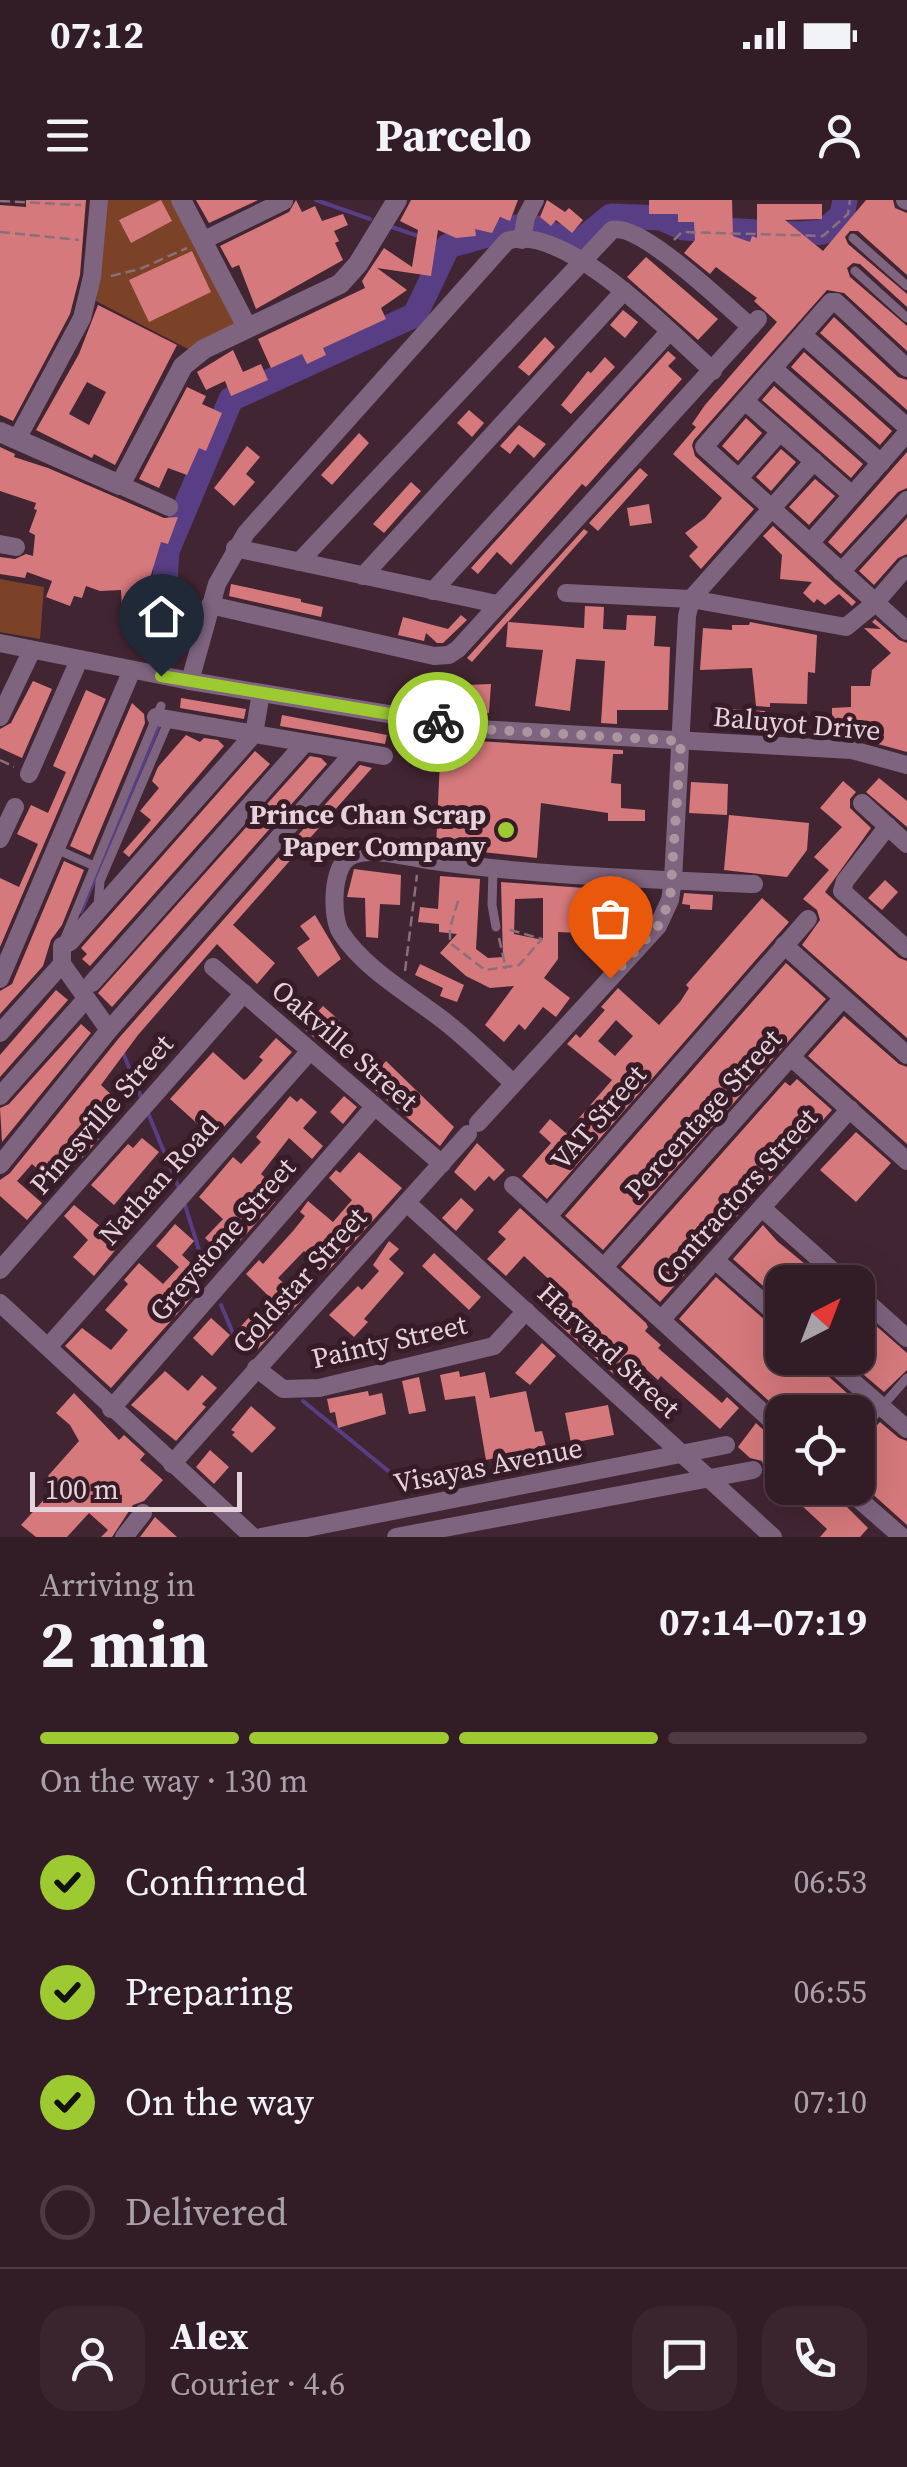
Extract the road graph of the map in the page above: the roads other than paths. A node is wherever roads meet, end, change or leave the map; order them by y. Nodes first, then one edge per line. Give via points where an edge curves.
1 (181, 200) edge
2 (397, 200) edge
3 (535, 200) edge
4 (284, 201) edge
5 (98, 203) edge
6 (854, 238) dead end
7 (522, 240) junction
8 (202, 241) junction
9 (582, 259) junction
10 (856, 271) dead end
11 (907, 286) edge
12 (624, 290) junction
13 (907, 318) edge
14 (247, 327) junction
15 (669, 332) junction
16 (804, 336) junction
17 (907, 368) edge
18 (774, 369) junction
19 (713, 370) junction
20 (746, 401) junction
21 (907, 430) edge
22 (780, 432) junction
23 (8, 435) edge
24 (814, 462) junction
25 (881, 463) junction
26 (738, 478) junction
27 (120, 485) junction
28 (852, 495) junction
29 (907, 500) edge
30 (170, 507) dead end
31 (772, 509) junction
32 (810, 544) junction
33 (235, 548) junction
34 (299, 562) junction
35 (842, 572) junction
36 (905, 573) edge
37 (364, 576) junction
38 (433, 590) junction
39 (566, 592) dead end
40 (691, 598) junction
41 (874, 603) junction
42 (498, 604) junction
43 (210, 605) junction
44 (907, 631) edge
45 (0, 643) edge
46 (32, 650) junction
47 (79, 660) junction
48 (132, 670) junction
49 (190, 682) junction
50 (261, 693) junction
51 (162, 714) junction
52 (0, 717) edge
53 (254, 734) junction
54 (681, 741) junction
55 (305, 743) junction
56 (354, 751) junction
57 (384, 756) dead end
58 (907, 765) edge
59 (29, 774) dead end
60 (862, 803) dead end
61 (15, 807) dead end
62 (888, 826) junction
63 (1, 835) edge
64 (907, 844) edge
65 (56, 848) junction
66 (92, 865) junction
67 (494, 870) junction
68 (673, 880) junction
69 (754, 884) dead end
70 (98, 906) junction
71 (808, 919) dead end
72 (496, 926) road end
73 (784, 946) junction
74 (907, 949) edge
75 (62, 955) junction
76 (213, 968) dead end
77 (0, 979) edge
78 (89, 991) junction
79 (244, 994) junction
80 (844, 998) junction
81 (109, 1030) junction
82 (0, 1033) edge
83 (310, 1051) junction
84 (907, 1054) edge
85 (791, 1057) junction
86 (514, 1083) junction
87 (0, 1096) edge
88 (375, 1106) junction
89 (850, 1110) junction
90 (907, 1161) edge
91 (442, 1164) junction
92 (0, 1165) edge
93 (512, 1184) dead end
94 (407, 1203) junction
95 (762, 1208) junction
96 (548, 1216) junction
97 (716, 1260) junction
98 (826, 1265) edge
99 (604, 1267) junction
100 (0, 1270) edge
101 (0, 1303) edge
102 (765, 1304) edge
103 (875, 1309) edge
104 (526, 1311) junction
105 (662, 1319) junction
106 (907, 1338) edge
107 (48, 1346) junction
108 (256, 1368) junction
109 (845, 1375) edge
110 (907, 1378) edge
111 (882, 1407) junction
112 (111, 1409) junction
113 (765, 1414) edge
114 (875, 1415) edge
115 (907, 1429) edge
116 (726, 1446) dead end
117 (682, 1456) junction
118 (172, 1464) junction
119 (753, 1470) dead end
120 (707, 1478) junction
121 (865, 1505) edge
122 (143, 1512) dead end
123 (124, 1537) edge
124 (253, 1537) edge
125 (261, 1537) edge
126 (396, 1537) edge
127 (773, 1537) edge
128 (902, 1537) edge

1 - 8 street
2 - 14 street via 340,284
3 - 7 street
4 - 8 street
5 - 23 street via 82,318
6 - 11 lane
7 - 9 street
7 - 33 street via 501,246
8 - 14 street
9 - 12 street
9 - 19 street via 612,230 626,228 754,323
9 - 34 street
10 - 13 lane
12 - 15 street
12 - 37 street
14 - 27 street via 183,366
15 - 19 street
15 - 38 street
16 - 17 street via 836,302
16 - 18 street
16 - 21 street
18 - 20 street
18 - 25 street
19 - 42 street
20 - 22 street
20 - 26 street via 704,447
21 - 25 street
22 - 24 street
22 - 26 street
23 - 27 street
24 - 28 street
24 - 31 street
25 - 28 street
26 - 31 street
27 - 30 street
28 - 32 street
29 - 35 street
31 - 32 street
31 - 40 street
32 - 35 street
33 - 34 street
33 - 43 street
34 - 37 street
35 - 41 street
36 - 41 street
37 - 38 street
38 - 42 street
39 - 40 street
40 - 41 street via 846,626
40 - 54 street, Goldstar Street
41 - 44 street
42 - 43 street via 458,649 434,656
43 - 49 street
45 - 46 street, Baluyot Drive
46 - 47 street, Baluyot Drive
46 - 52 street
47 - 48 street, Baluyot Drive
47 - 59 street
48 - 49 street, Baluyot Drive
48 - 65 street
49 - 50 street, Baluyot Drive
50 - 53 street
50 - 54 street, Baluyot Drive via 478,729
51 - 53 street
51 - 66 lane
51 - 70 lane via 100,881
53 - 55 street
53 - 70 street
54 - 58 street, Baluyot Drive via 852,750
54 - 68 street, Goldstar Street
55 - 56 street
55 - 78 street
56 - 57 street
56 - 81 street
60 - 62 street
61 - 63 street
62 - 64 street
62 - 74 street via 842,891
65 - 66 lane
65 - 77 street
66 - 75 lane
67 - 68 street
67 - 72 lane
67 - 86 street via 352,855 337,880 334,918 402,992
68 - 69 street
68 - 86 street, Goldstar Street via 658,926
70 - 75 street
71 - 73 street, VAT Street
73 - 80 street
73 - 96 street, VAT Street
75 - 78 street
75 - 82 street
76 - 79 street, Oakville Street
78 - 81 street
78 - 87 street
79 - 83 street, Oakville Street
79 - 100 street, Pinesville Street
80 - 84 street
80 - 85 street, Percentage Street
81 - 92 street
83 - 88 street, Oakville Street
83 - 107 street, Nathan Road
85 - 89 street
85 - 99 street, Percentage Street
86 - 91 street, Goldstar Street
88 - 91 street, Oakville Street
88 - 112 street, Greystone Street
89 - 90 street
89 - 95 street, Contractors Street
91 - 94 street, Goldstar Street
93 - 96 street
94 - 104 street, Harvard Street
94 - 108 street, Goldstar Street
95 - 97 street, Contractors Street
95 - 98 street
96 - 99 street
97 - 102 street
97 - 105 street, Contractors Street
99 - 105 street
101 - 107 street
103 - 106 street
104 - 108 street, Painty Street via 494,1346 319,1388 282,1390
104 - 117 street, Harvard Street
105 - 113 street
107 - 112 street
108 - 118 street, Goldstar Street
109 - 111 street
110 - 111 lane
111 - 114 lane
111 - 115 street
112 - 118 street
116 - 117 street, Visayas Avenue
117 - 120 street, Harvard Street
117 - 125 street, Visayas Avenue
118 - 124 street
119 - 120 street, Visayas Avenue
120 - 126 street, Visayas Avenue
120 - 127 street, Harvard Street
121 - 128 street
122 - 123 street

